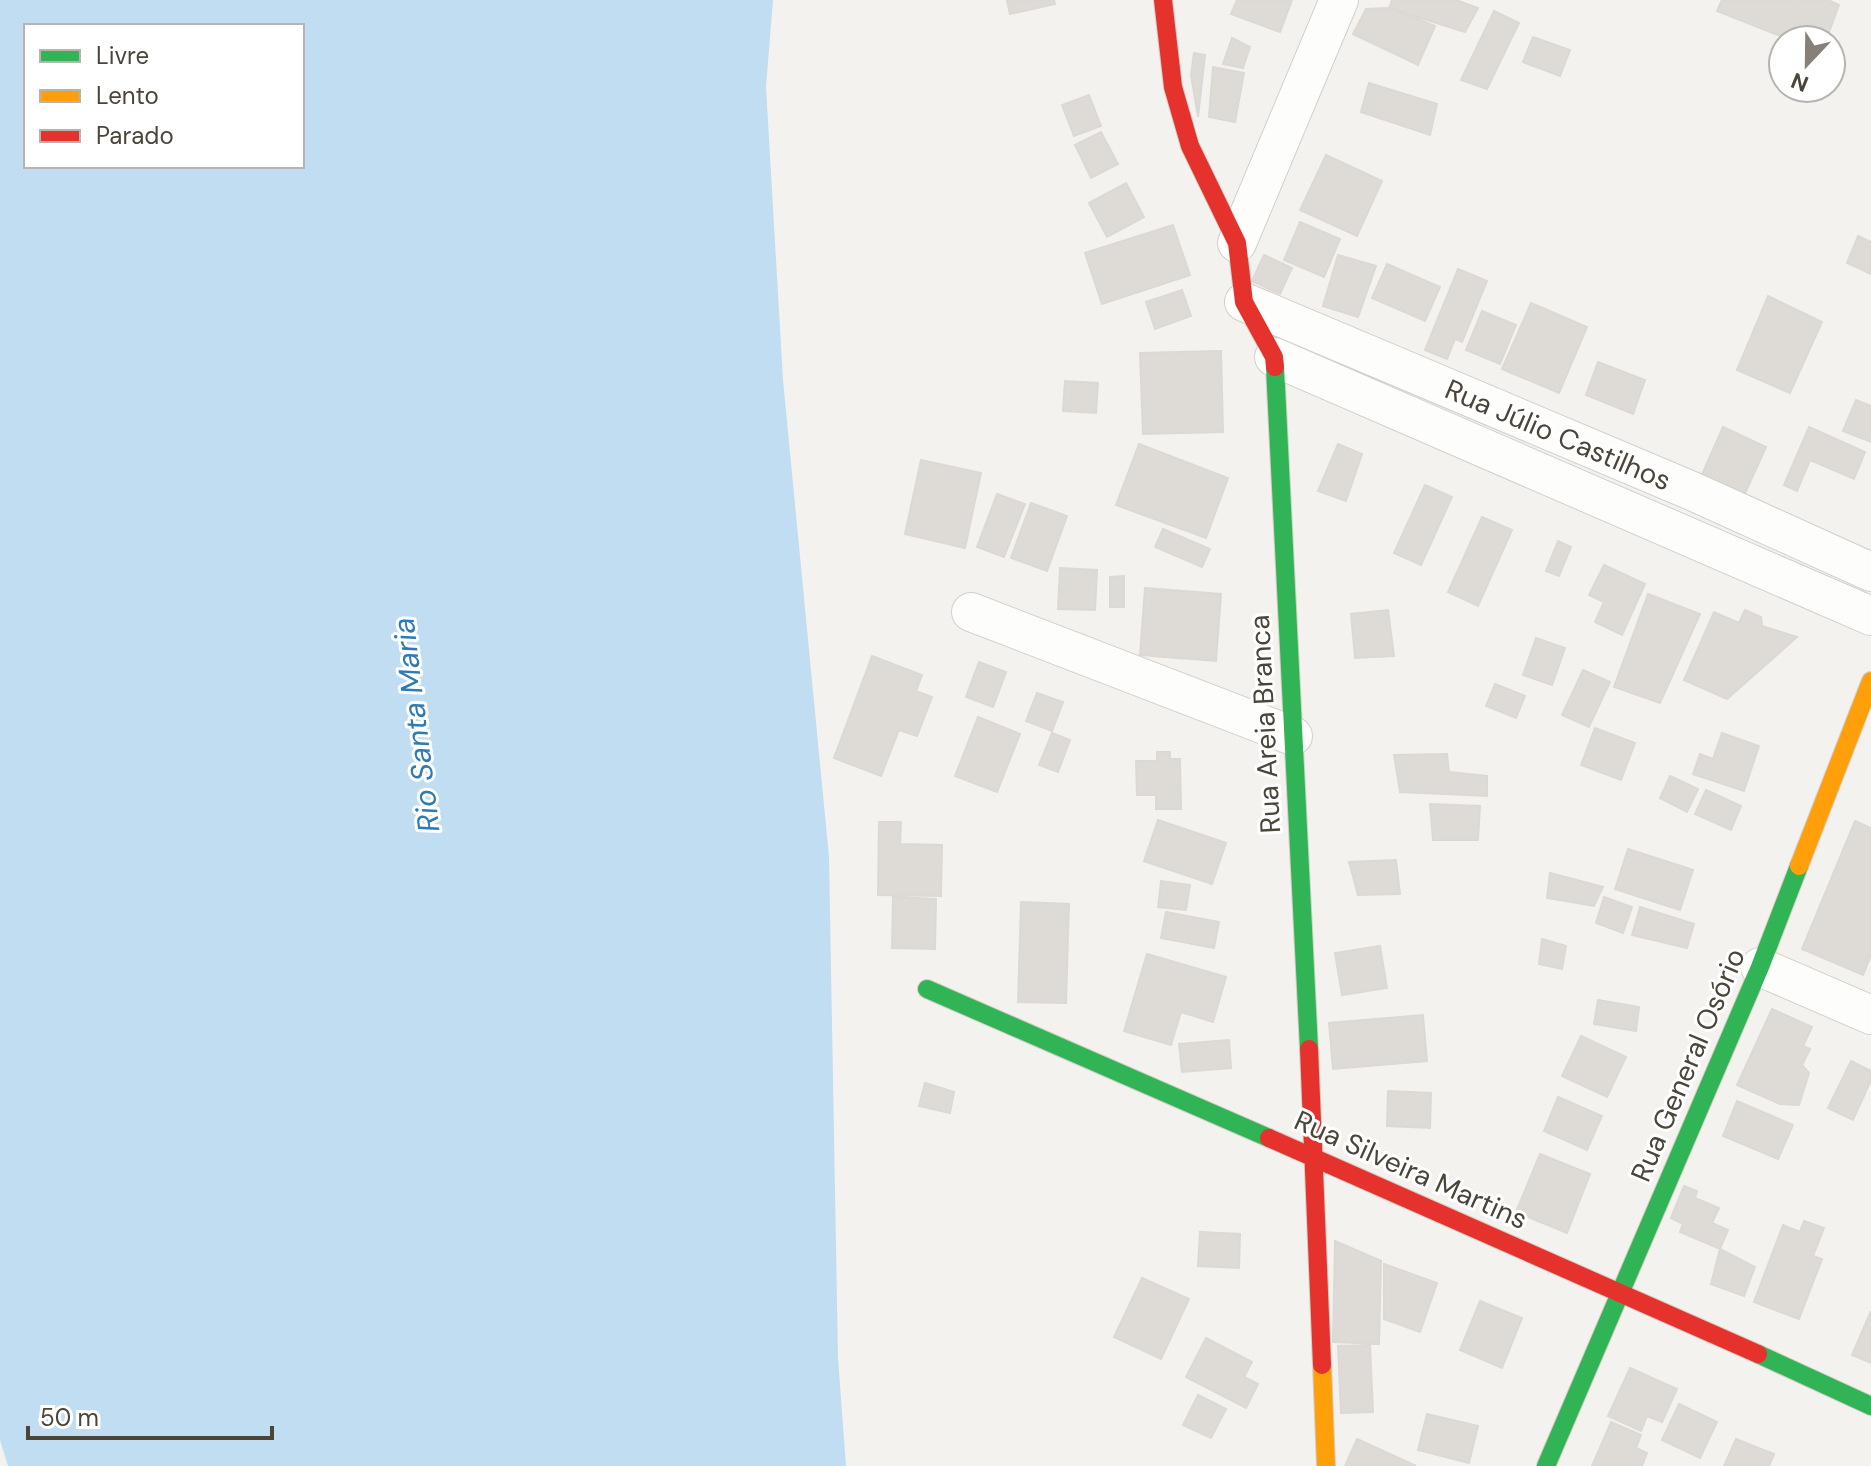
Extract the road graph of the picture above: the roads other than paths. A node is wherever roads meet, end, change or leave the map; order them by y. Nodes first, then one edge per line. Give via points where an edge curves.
1 (1163, 0) edge
2 (1339, 0) edge
3 (1237, 243) junction
4 (1244, 302) junction
5 (1274, 357) junction
6 (1692, 491) junction
7 (1676, 531) junction
8 (1871, 572) edge
9 (971, 612) dead end
10 (1871, 616) edge
11 (1871, 681) edge
12 (1293, 736) junction
13 (1760, 967) junction
14 (927, 989) dead end
15 (1871, 1015) edge
16 (1315, 1158) junction
17 (1622, 1292) junction
18 (1871, 1406) edge
19 (1326, 1466) edge
20 (1546, 1466) edge

1 - 3 street, Rua Areia Branca via 1173,87 1190,146
2 - 3 street
3 - 4 street, Rua Areia Branca
4 - 5 street, Rua Areia Branca
4 - 6 street, Rua Júlio Castilhos
5 - 7 street, Rua Júlio Castilhos
5 - 12 street, Rua Areia Branca
6 - 7 street
6 - 8 street, Rua Júlio Castilhos
7 - 10 street, Rua Júlio Castilhos
9 - 12 street
11 - 13 street, Rua General Osório
12 - 16 street, Rua Areia Branca
13 - 15 street
13 - 17 street, Rua General Osório
14 - 16 street, Rua Silveira Martins
16 - 17 street, Rua Silveira Martins
16 - 19 street, Rua Areia Branca
17 - 18 street, Rua Silveira Martins
17 - 20 street, Rua General Osório

